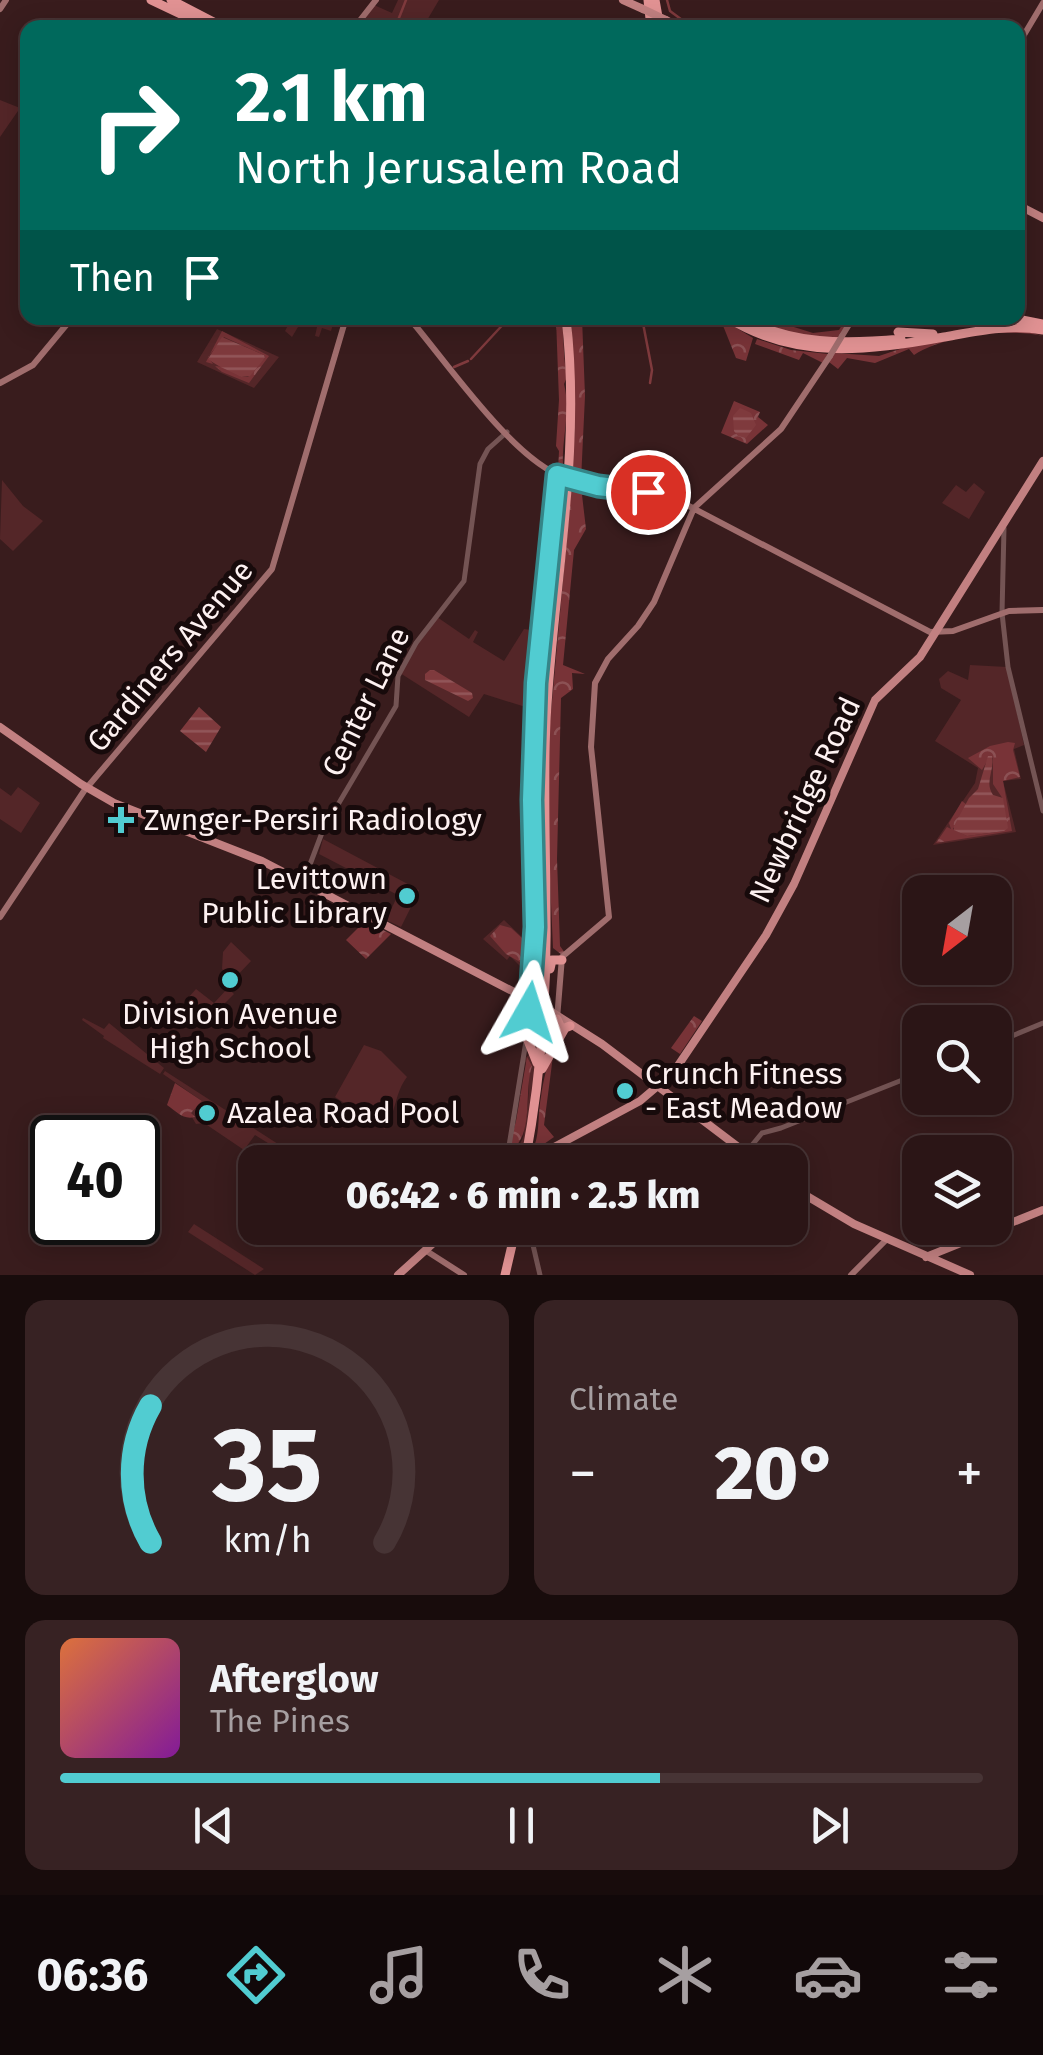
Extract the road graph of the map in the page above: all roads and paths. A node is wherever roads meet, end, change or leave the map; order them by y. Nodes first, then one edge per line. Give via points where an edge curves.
1 (6, 0) edge
2 (151, 0) edge
3 (170, 0) edge
4 (376, 0) edge
5 (623, 0) edge
6 (1043, 3) edge
7 (645, 4) edge
8 (0, 8) edge
9 (193, 20) edge
10 (209, 20) edge
11 (360, 20) edge
12 (1025, 33) edge
13 (64, 325) edge
14 (344, 325) edge
15 (416, 325) edge
16 (568, 325) edge
17 (743, 325) edge
18 (761, 325) edge
19 (849, 325) edge
20 (980, 325) edge
21 (1042, 325) edge
22 (904, 332) dead end
23 (877, 333) dead end
24 (933, 334) junction
25 (862, 341) junction
26 (0, 382) edge
27 (507, 432) junction
28 (1043, 461) edge
29 (561, 476) junction
30 (694, 508) junction
31 (1005, 520) junction
32 (996, 535) junction
33 (1004, 546) junction
34 (1043, 610) edge
35 (1002, 613) junction
36 (934, 633) junction
37 (0, 730) edge
38 (86, 791) junction
39 (1043, 811) edge
40 (170, 822) dead end
41 (200, 836) junction
42 (232, 845) dead end
43 (242, 852) junction
44 (258, 861) junction
45 (272, 861) dead end
46 (286, 873) junction
47 (303, 884) junction
48 (337, 895) dead end
49 (356, 909) junction
50 (374, 914) dead end
51 (0, 919) edge
52 (392, 928) junction
53 (548, 945) junction
54 (562, 958) junction
55 (534, 963) junction
56 (548, 976) junction
57 (531, 980) junction
58 (545, 990) junction
59 (515, 992) junction
60 (544, 1010) junction
61 (1043, 1024) edge
62 (570, 1026) junction
63 (533, 1032) junction
64 (1012, 1036) edge
65 (586, 1037) junction
66 (602, 1044) junction
67 (535, 1056) junction
68 (523, 1058) junction
69 (540, 1072) junction
70 (902, 1080) edge
71 (656, 1088) junction
72 (508, 1145) edge
73 (532, 1145) edge
74 (556, 1145) edge
75 (732, 1145) edge
76 (756, 1145) edge
77 (808, 1199) edge
78 (1043, 1210) edge
79 (885, 1241) junction
80 (434, 1245) edge
81 (511, 1245) edge
82 (533, 1245) edge
83 (427, 1251) junction
84 (925, 1258) junction
85 (401, 1275) edge
86 (464, 1275) edge
87 (504, 1275) edge
88 (540, 1275) edge
89 (851, 1275) edge
90 (960, 1275) edge
91 (970, 1275) edge

1 - 8 main road
2 - 9 highway
3 - 10 highway
4 - 11 main road
5 - 7 main road
6 - 12 main road
13 - 26 main road via 36,358
14 - 38 main road, Gardiners Avenue via 272,569
15 - 27 main road
16 - 53 highway via 570,431 545,744
17 - 21 highway via 776,341 822,350
18 - 25 highway via 795,338
19 - 30 main road, bridge via 781,429
20 - 24 highway
22 - 24 highway
23 - 25 highway
24 - 25 highway
27 - 29 main road via 533,461
27 - 47 street, Center Lane via 480,464 464,581 407,660 397,680 396,706 324,830
28 - 31 main road, Newbridge Road
29 - 30 main road, bridge
29 - 55 street via 536,683
30 - 36 main road
30 - 54 main road via 654,602 595,682 592,747 609,914
31 - 32 main road, Newbridge Road
31 - 33 street
32 - 33 street
32 - 36 main road, Newbridge Road
33 - 35 street
34 - 35 main road
35 - 36 main road
35 - 39 street via 1008,667
36 - 71 main road, Newbridge Road via 914,664 875,700 766,935
37 - 38 main road
38 - 41 main road
38 - 44 main road via 130,816
38 - 51 main road, Gardiners Avenue
40 - 41 main road
41 - 43 main road
42 - 43 main road
43 - 44 main road
44 - 46 main road
44 - 47 main road
45 - 46 main road
46 - 47 main road
47 - 49 main road
47 - 60 main road
48 - 49 main road
49 - 52 main road
50 - 52 main road
52 - 59 main road
53 - 54 highway
53 - 55 highway
53 - 56 highway
53 - 58 highway
54 - 56 highway via 551,961
54 - 60 main road via 558,1003
55 - 57 street
56 - 63 highway
57 - 58 highway via 540,979
57 - 59 street via 523,993
57 - 60 street
58 - 63 highway
59 - 60 main road
60 - 62 main road
60 - 63 street
60 - 63 highway via 561,1028 556,1039
60 - 66 main road
61 - 64 street
62 - 65 main road
62 - 69 highway
63 - 67 highway
63 - 68 street
63 - 69 highway
65 - 66 main road
65 - 71 main road
66 - 71 main road
67 - 68 highway
67 - 69 highway
68 - 72 street
69 - 73 highway
70 - 76 street via 762,1133
71 - 74 main road, Newbridge Road
71 - 75 main road
77 - 79 main road
78 - 84 main road
79 - 84 main road
79 - 89 main road
80 - 83 main road
81 - 87 highway
82 - 88 street
83 - 85 main road
83 - 86 main road
84 - 90 main road
84 - 91 main road

